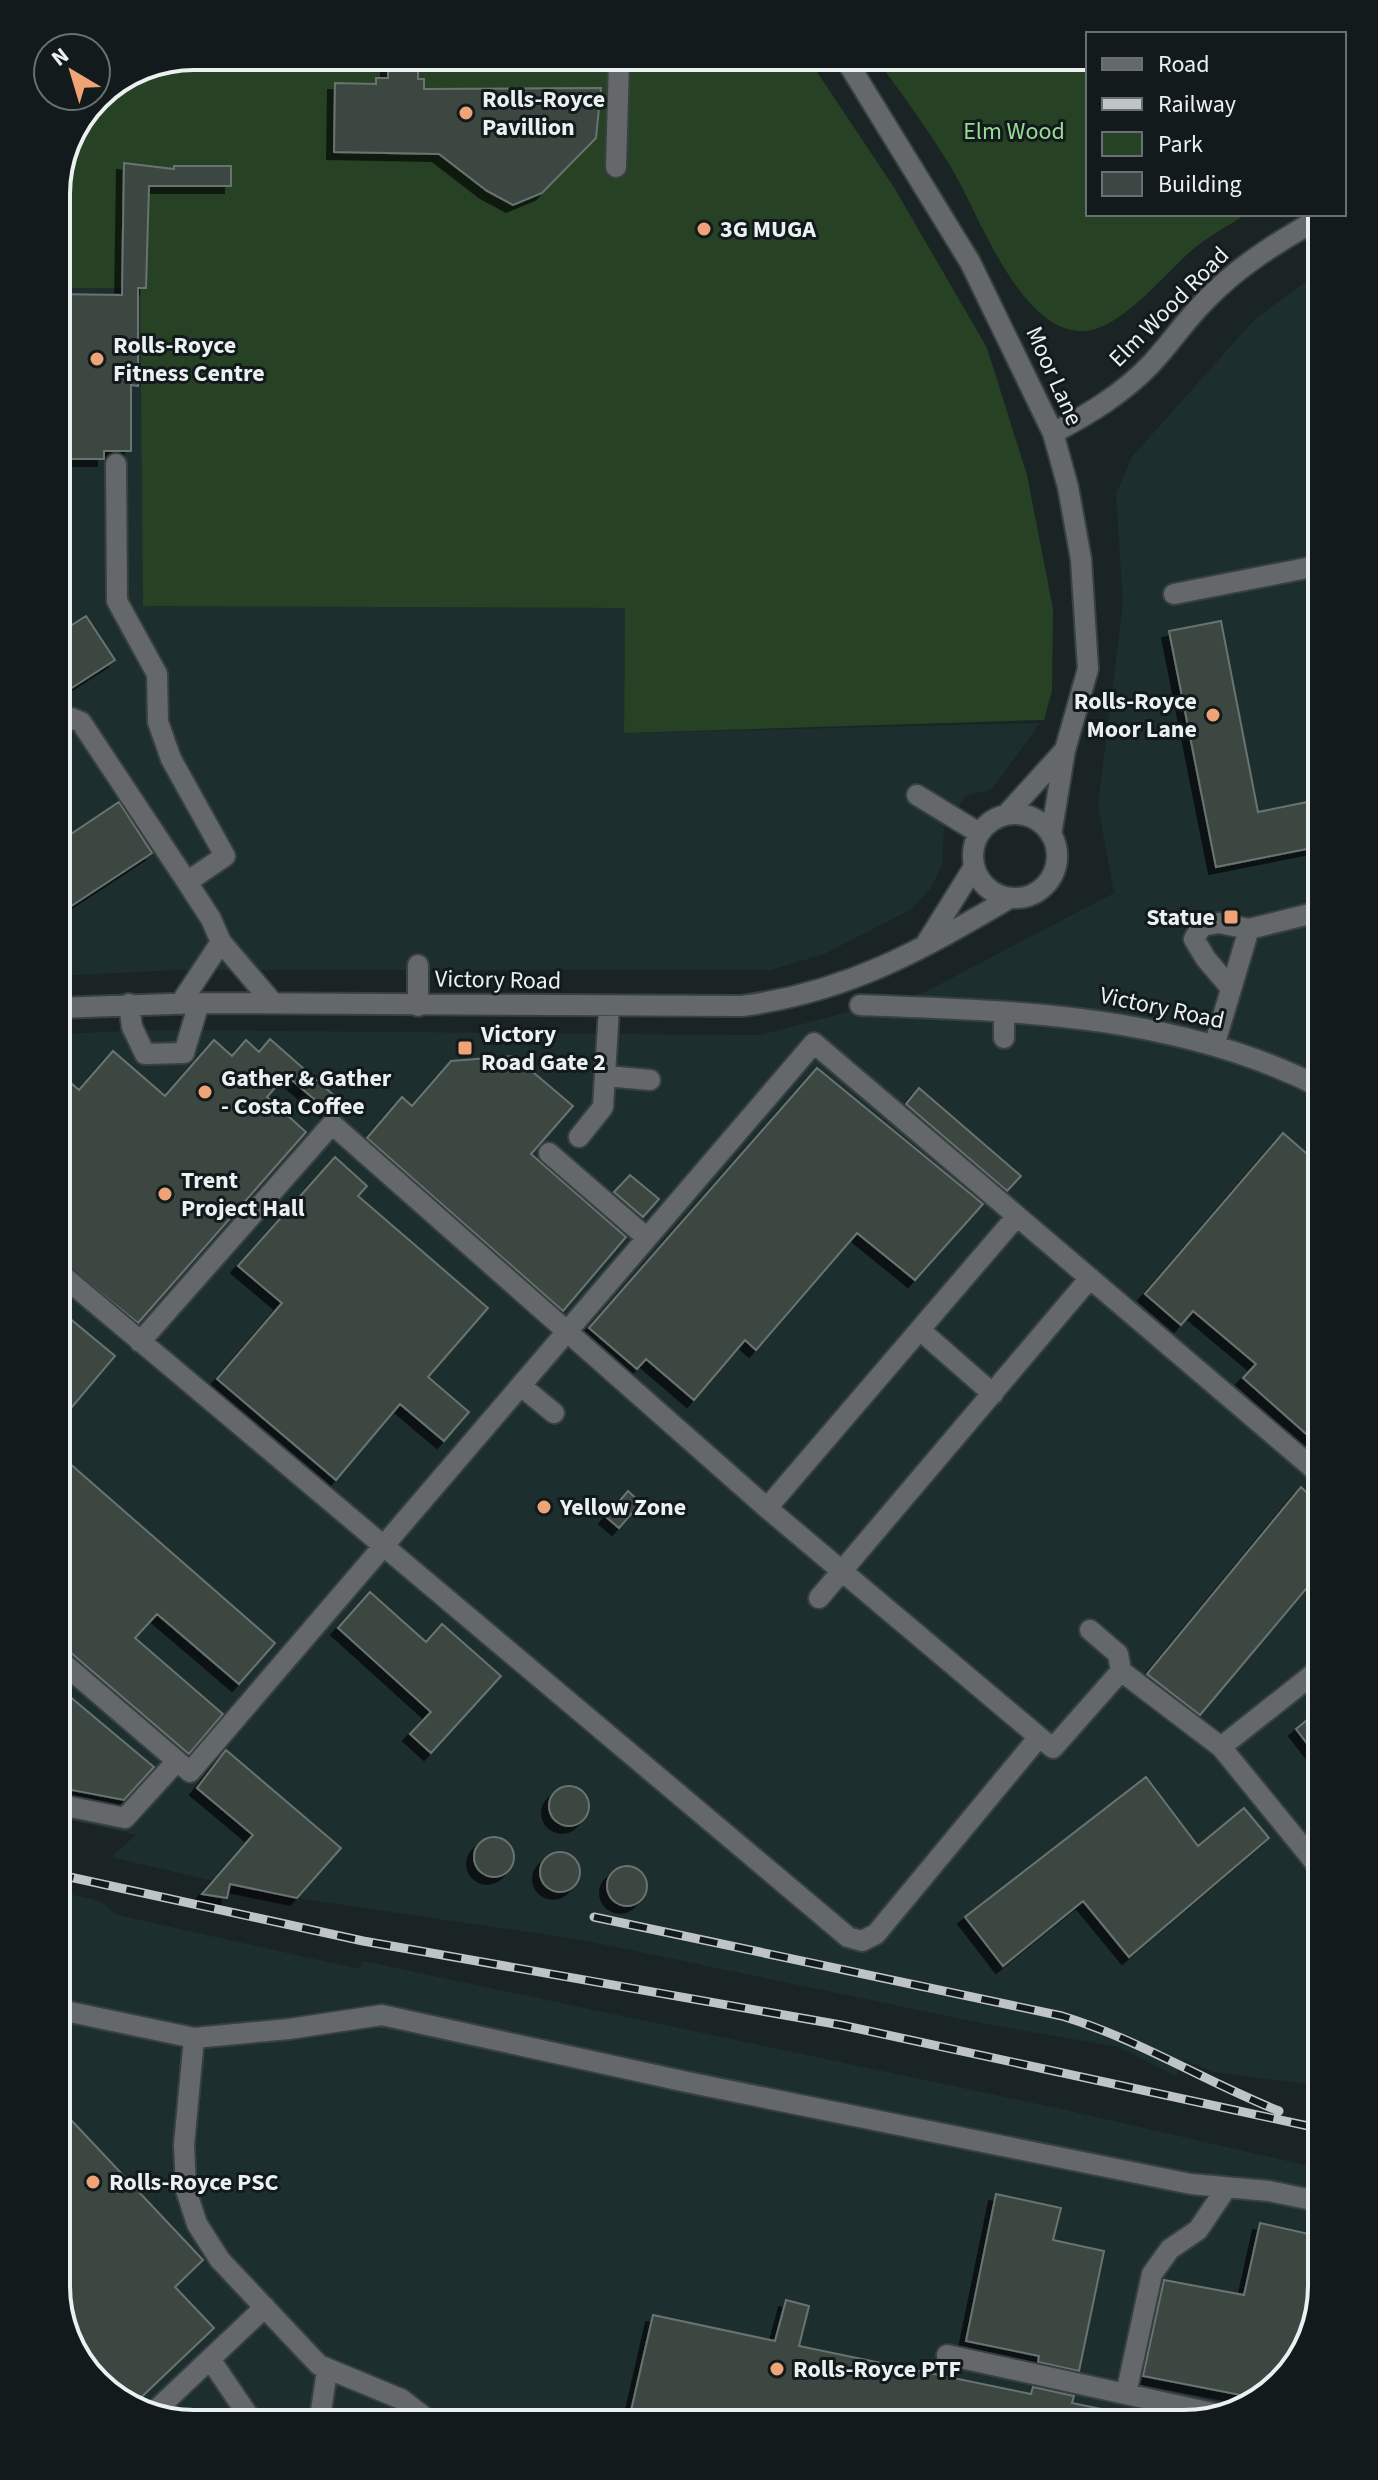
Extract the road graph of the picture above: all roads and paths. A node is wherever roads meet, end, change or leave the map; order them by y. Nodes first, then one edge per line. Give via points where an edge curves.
1 (619, 70) edge
2 (852, 70) edge
3 (616, 167) dead end
4 (1308, 225) edge
5 (1053, 433) junction
6 (116, 464) dead end
7 (1308, 568) edge
8 (1174, 594) dead end
9 (71, 718) dead end
10 (1065, 750) junction
11 (917, 795) dead end
12 (1006, 815) junction
13 (979, 833) junction
14 (1051, 835) junction
15 (974, 867) junction
16 (187, 882) junction
17 (1010, 898) junction
18 (1308, 914) edge
19 (1249, 929) junction
20 (221, 942) junction
21 (927, 942) junction
22 (418, 965) dead end
23 (1230, 987) junction
24 (189, 1003) junction
25 (273, 1003) junction
26 (129, 1004) junction
27 (860, 1005) dead end
28 (418, 1006) junction
29 (70, 1007) edge
30 (609, 1008) junction
31 (1004, 1013) junction
32 (1004, 1038) dead end
33 (1215, 1043) junction
34 (606, 1076) junction
35 (1308, 1076) edge
36 (650, 1080) dead end
37 (579, 1137) dead end
38 (549, 1153) dead end
39 (1017, 1216) junction
40 (647, 1238) junction
41 (1090, 1278) junction
42 (70, 1282) edge
43 (569, 1330) junction
44 (920, 1330) junction
45 (140, 1342) junction
46 (521, 1386) junction
47 (993, 1394) junction
48 (554, 1413) dead end
49 (1308, 1464) edge
50 (767, 1508) junction
51 (384, 1548) junction
52 (843, 1571) junction
53 (819, 1598) dead end
54 (1090, 1630) dead end
55 (70, 1669) edge
56 (1121, 1671) junction
57 (1308, 1678) edge
58 (1039, 1737) junction
59 (1221, 1747) junction
60 (177, 1761) junction
61 (70, 1807) edge
62 (1308, 1854) edge
63 (70, 2012) edge
64 (194, 2038) junction
65 (1225, 2190) junction
66 (1308, 2199) edge
67 (265, 2307) junction
68 (947, 2355) dead end
69 (210, 2359) junction
70 (327, 2371) junction
71 (1126, 2394) junction
72 (161, 2405) edge
73 (1195, 2409) edge
74 (245, 2410) edge
75 (321, 2410) edge
76 (415, 2410) edge

1 - 3 street
2 - 5 street, Moor Lane via 970,262
4 - 5 street, Elm Wood Road via 1240,269 1128,386
5 - 10 street, Moor Lane via 1071,501 1087,612 1088,669
6 - 16 street via 117,601 157,674 158,722 171,759 225,856
7 - 8 street
9 - 16 street via 81,722
10 - 12 street, Moor Lane
10 - 14 street, Moor Lane
11 - 13 street
12 - 13 street
12 - 14 street via 1032,817
13 - 15 street
14 - 17 street via 1057,857 1050,879 1033,894
15 - 17 street via 987,888
15 - 21 street, Victory Road
16 - 20 street
17 - 21 street, Victory Road
18 - 19 street
19 - 23 street
19 - 23 street via 1219,923 1202,926 1194,939
20 - 24 street
20 - 25 street
21 - 30 street, Victory Road via 862,978 795,999 742,1006
22 - 28 street
23 - 33 street
24 - 25 street, Victory Road
24 - 26 street, Victory Road
24 - 26 street via 184,1053 145,1054 132,1027
25 - 28 street, Victory Road
26 - 29 street, Victory Road
27 - 31 street, Victory Road
28 - 30 street, Victory Road
30 - 34 street
31 - 32 street
31 - 33 street, Victory Road via 1088,1017
33 - 35 street, Victory Road
34 - 36 street
34 - 37 street via 603,1107
38 - 40 street
39 - 40 street via 814,1043
39 - 41 street
39 - 44 street
40 - 43 street
41 - 47 street
41 - 49 street
42 - 45 street
43 - 45 street via 332,1124
43 - 46 street
43 - 50 street
44 - 47 street
44 - 50 street
45 - 51 street
46 - 48 street
46 - 51 street
47 - 52 street
50 - 52 street
51 - 58 street via 848,1937 862,1941 876,1934
51 - 60 street via 190,1772
52 - 53 street
52 - 58 street
54 - 56 street via 1118,1654
55 - 60 street
56 - 58 street via 1053,1748
56 - 59 street
57 - 59 street
59 - 62 street
60 - 61 street via 125,1818
63 - 64 street
64 - 65 street via 382,2015
64 - 67 street via 184,2145 186,2190 197,2224 220,2260
65 - 66 street
65 - 71 street via 1198,2230 1170,2249 1152,2274
67 - 69 street
67 - 70 street
68 - 71 street
69 - 72 street
69 - 74 street
70 - 75 street
70 - 76 street via 401,2399
71 - 73 street

